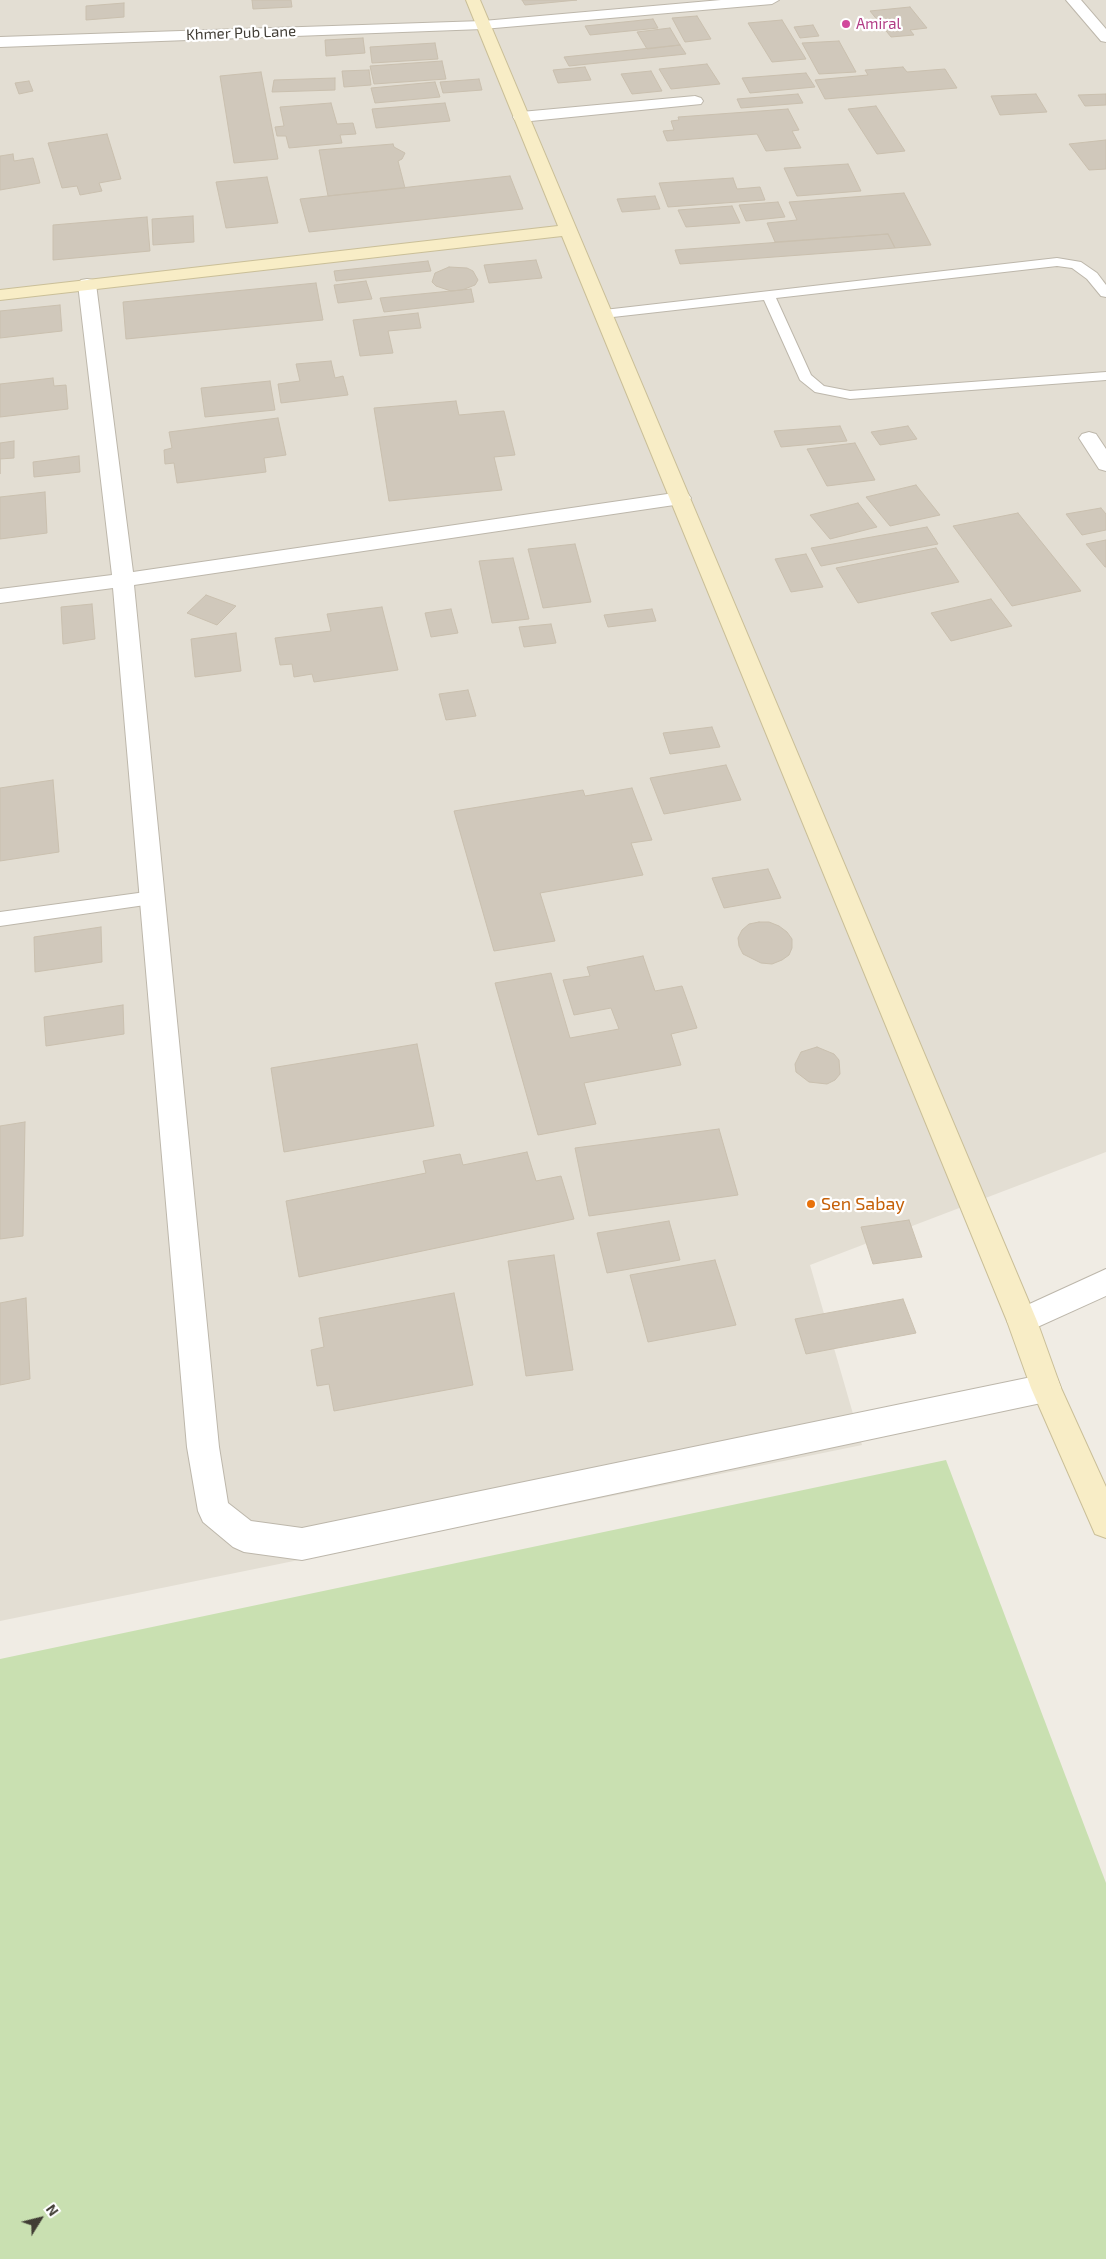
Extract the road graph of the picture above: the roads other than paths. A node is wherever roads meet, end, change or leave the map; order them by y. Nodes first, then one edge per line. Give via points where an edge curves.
1 (473, 0) edge
2 (772, 0) edge
3 (1072, 0) edge
4 (483, 25) junction
5 (1106, 38) edge
6 (0, 42) edge
7 (694, 101) dead end
8 (521, 116) junction
9 (568, 230) junction
10 (87, 284) junction
11 (1106, 293) edge
12 (0, 295) edge
13 (768, 296) junction
14 (604, 314) junction
15 (1106, 376) edge
16 (1089, 438) dead end
17 (1106, 465) edge
18 (681, 498) junction
19 (123, 580) junction
20 (0, 596) edge
21 (153, 898) junction
22 (0, 919) edge
23 (1106, 1282) edge
24 (1022, 1321) junction
25 (1046, 1388) junction
26 (1106, 1523) edge

1 - 4 street
2 - 4 street, Khmer Pub Lane
3 - 5 street
4 - 6 street, Khmer Pub Lane
4 - 8 street
7 - 8 street
8 - 9 street
9 - 10 street
9 - 14 street
10 - 12 street
10 - 19 street
11 - 13 lane via 1092,276 1076,265 1057,262
13 - 14 lane
13 - 15 lane via 805,377 820,389 850,395
14 - 18 street
16 - 17 street
18 - 19 street
18 - 24 street
19 - 20 street
19 - 21 street
21 - 22 lane
21 - 25 street via 203,1447 214,1511 244,1536 302,1544
23 - 24 street
24 - 25 street
25 - 26 street

